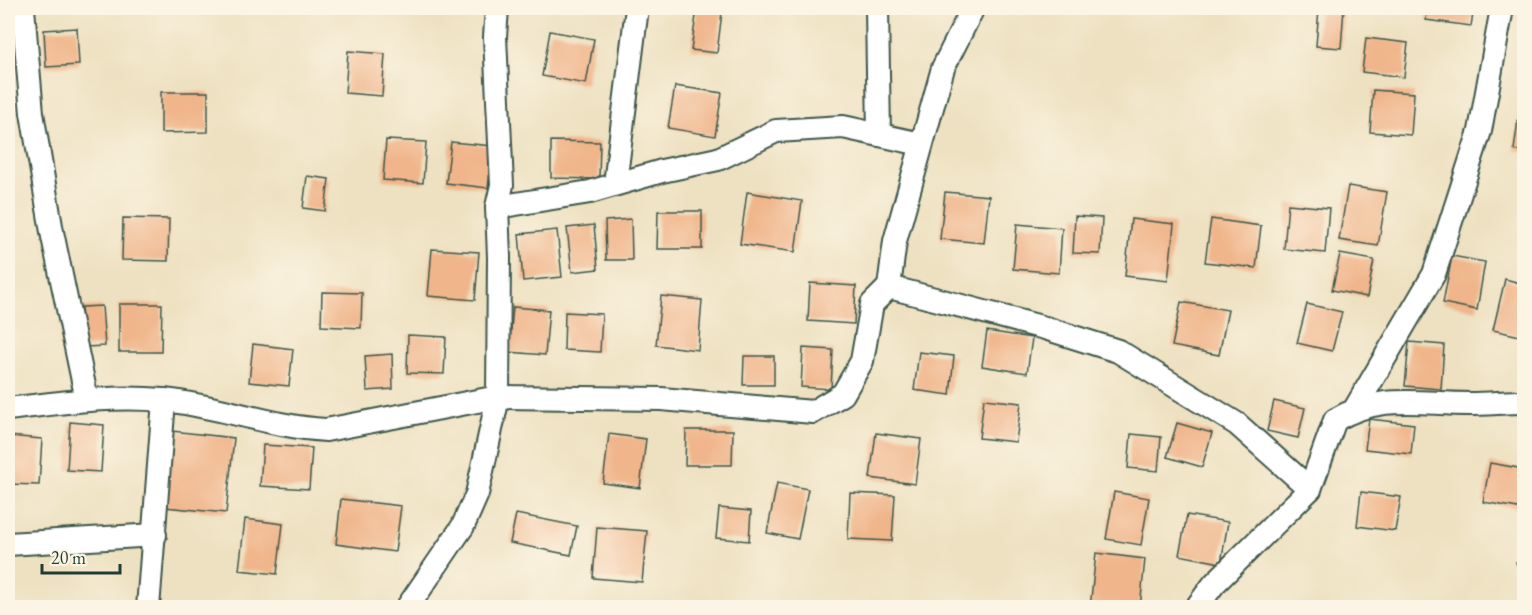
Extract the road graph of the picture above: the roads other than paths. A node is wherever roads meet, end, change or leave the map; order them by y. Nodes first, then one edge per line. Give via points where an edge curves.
1 (23, 8) edge
2 (497, 8) edge
3 (637, 8) edge
4 (877, 8) edge
5 (973, 8) edge
6 (1502, 8) edge
7 (879, 135) junction
8 (921, 144) junction
9 (615, 184) junction
10 (497, 207) junction
11 (889, 287) junction
12 (498, 397) junction
13 (87, 399) junction
14 (164, 400) junction
15 (1524, 402) edge
16 (1356, 407) junction
17 (8, 409) edge
18 (1310, 489) junction
19 (154, 535) junction
20 (8, 544) edge
21 (148, 608) edge
22 (407, 608) edge
23 (1196, 608) edge

1 - 13 street via 32,113
2 - 10 street via 502,185
3 - 9 street
4 - 7 street
5 - 8 street via 943,68
6 - 16 street via 1480,131 1434,274
7 - 8 street
7 - 9 street via 843,127 776,131 718,159
8 - 11 street via 895,241
9 - 10 street via 590,192
10 - 12 street
11 - 12 street via 872,304 862,361 843,394 813,412 661,399
11 - 18 street via 1118,351 1237,424
12 - 14 street via 326,430 301,429
12 - 22 street via 477,494 463,526
13 - 14 street
13 - 17 street
14 - 19 street
15 - 16 street via 1395,400
16 - 18 street via 1335,420
18 - 23 street via 1214,584
19 - 20 street
19 - 21 street

